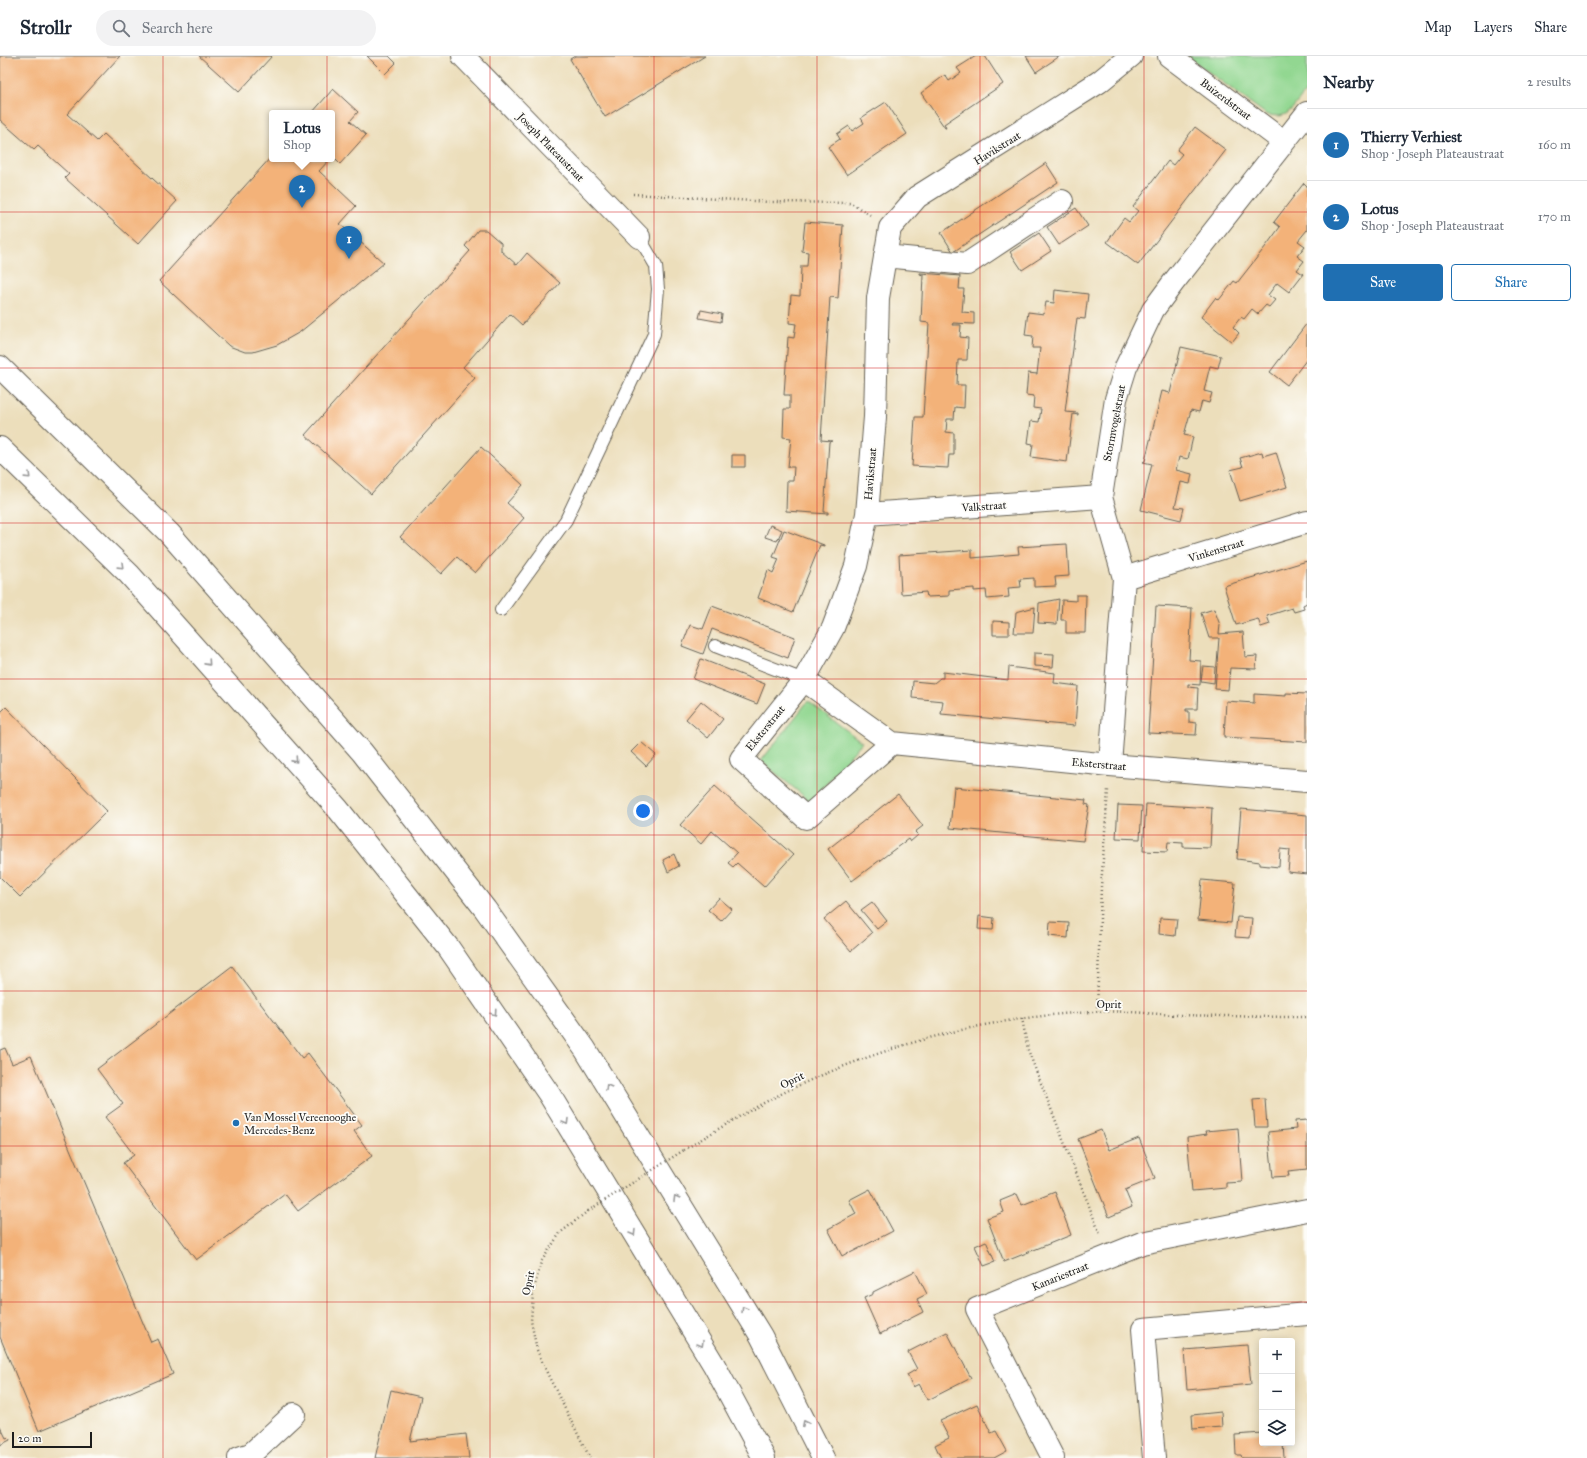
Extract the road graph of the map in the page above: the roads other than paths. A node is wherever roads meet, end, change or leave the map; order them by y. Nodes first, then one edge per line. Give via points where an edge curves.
1 (463, 56) edge
2 (1131, 56) edge
3 (1169, 56) edge
4 (1307, 113) edge
5 (1284, 142) junction
6 (1062, 201) dead end
7 (639, 237) joint
8 (885, 256) junction
9 (0, 367) edge
10 (0, 448) edge
11 (1101, 497) junction
12 (867, 514) junction
13 (1307, 522) edge
14 (1124, 578) junction
15 (502, 610) dead end
16 (715, 646) dead end
17 (804, 680) junction
18 (892, 743) junction
19 (1110, 765) junction
20 (1307, 781) edge
21 (1307, 1210) edge
22 (1307, 1314) edge
23 (294, 1414) dead end
24 (239, 1458) edge
25 (764, 1458) edge
26 (823, 1458) edge
27 (1053, 1458) edge
28 (1154, 1458) edge

1 - 7 main road, Joseph Plateaustraat
2 - 8 main road, Havikstraat via 1099,82 917,197 890,228
3 - 5 main road, Buizerdstraat
4 - 5 main road, Stormvogelstraat
5 - 11 main road, Stormvogelstraat via 1153,310 1126,367 1116,399
6 - 8 main road via 966,264
7 - 15 lane via 656,266 658,289 654,334 566,520
8 - 12 main road, Havikstraat via 878,298 875,417
26 -> 9 main road via 760,1336 585,1049 485,909 362,752 169,533
10 -> 25 main road via 129,574 338,809 448,947 549,1094 714,1366
11 - 12 main road, Valkstraat
11 - 14 main road, Stormvogelstraat
12 - 17 main road, Havikstraat via 856,566 833,628
13 - 14 main road, Vinkenstraat
14 - 19 main road, Stormvogelstraat
16 - 17 lane
17 - 18 main road, Eksterstraat
17 - 18 main road, Eksterstraat via 741,758 806,818
18 - 19 main road, Eksterstraat
19 - 20 main road, Eksterstraat
21 - 27 main road, Kanariestraat via 1142,1243 977,1309
22 - 28 main road via 1143,1329
23 - 24 main road via 251,1454

